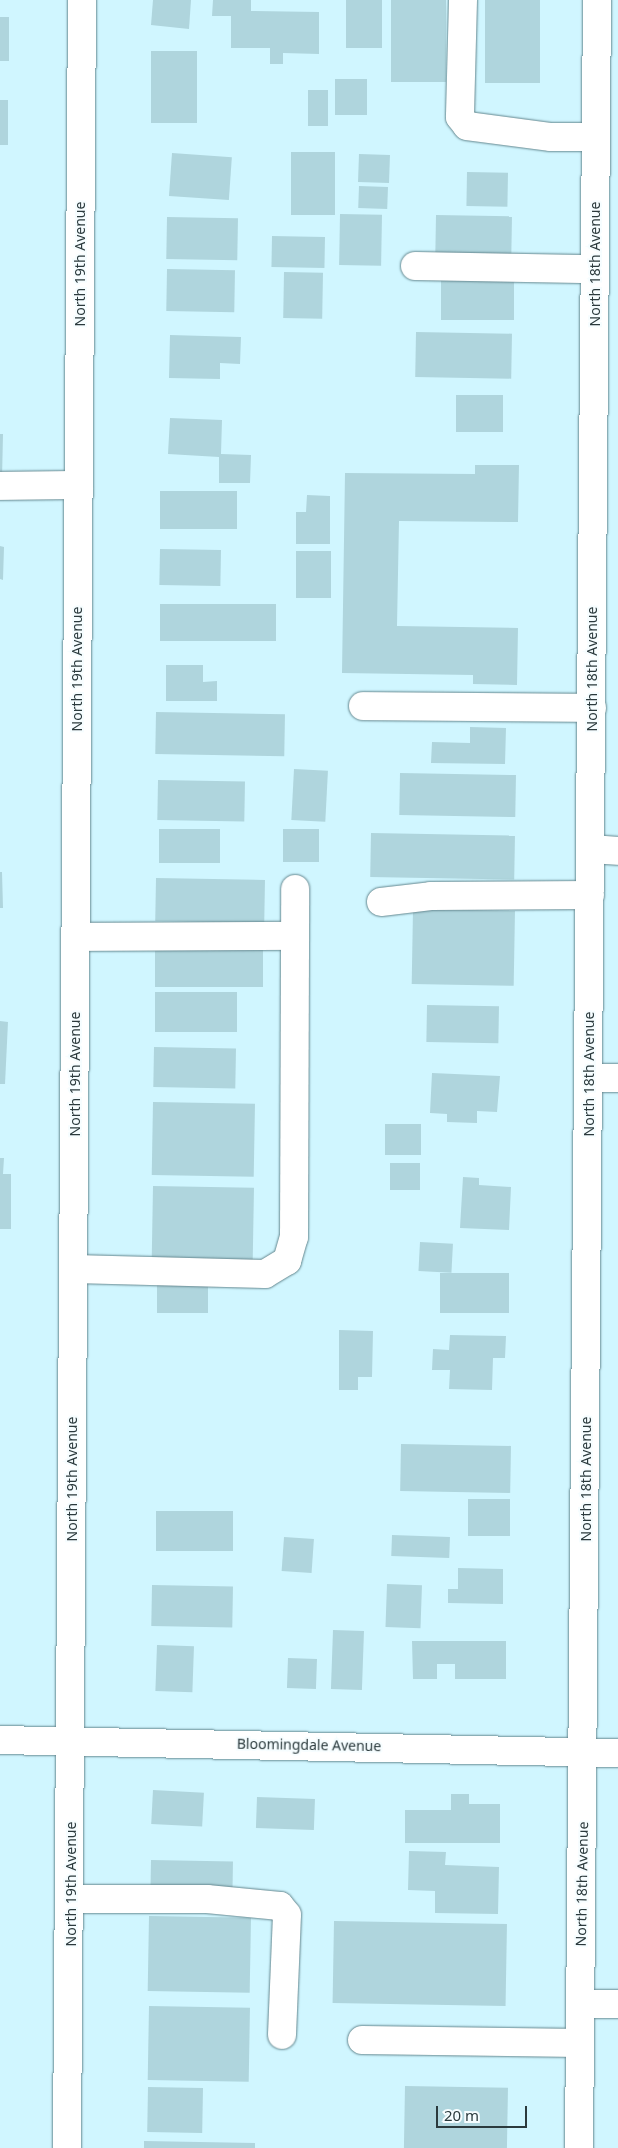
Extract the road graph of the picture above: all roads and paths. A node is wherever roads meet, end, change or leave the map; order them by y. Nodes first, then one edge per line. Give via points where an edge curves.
1 (82, 0) edge
2 (463, 0) edge
3 (597, 0) edge
4 (596, 137) junction
5 (415, 266) dead end
6 (595, 269) junction
7 (79, 485) junction
8 (0, 486) edge
9 (363, 706) dead end
10 (592, 708) junction
11 (591, 849) junction
12 (618, 851) edge
13 (295, 889) dead end
14 (590, 894) junction
15 (381, 902) dead end
16 (295, 936) junction
17 (76, 937) junction
18 (589, 1078) junction
19 (618, 1078) edge
20 (74, 1269) junction
21 (0, 1740) edge
22 (70, 1740) junction
23 (584, 1752) junction
24 (618, 1753) edge
25 (71, 1899) junction
26 (581, 2004) junction
27 (618, 2004) edge
28 (282, 2035) dead end
29 (362, 2040) dead end
30 (580, 2043) junction
31 (67, 2148) edge
32 (579, 2148) edge

1 - 7 street, North 19th Avenue
2 - 4 street via 460,117 467,126 551,137
3 - 4 street, North 18th Avenue
4 - 6 street, North 18th Avenue
5 - 6 street
6 - 10 street, North 18th Avenue
7 - 8 street
7 - 17 street, North 19th Avenue
9 - 10 street
10 - 11 street, North 18th Avenue
11 - 12 street
11 - 14 street, North 18th Avenue
13 - 16 street
14 - 15 street via 431,896
14 - 18 street, North 18th Avenue
16 - 17 street
16 - 20 street via 294,1237 287,1261 265,1274
17 - 20 street, North 19th Avenue
18 - 19 street
18 - 23 street, North 18th Avenue
20 - 22 street, North 19th Avenue
21 - 22 street, Bloomingdale Avenue
22 - 23 street, Bloomingdale Avenue
22 - 25 street, North 19th Avenue
23 - 24 street, Bloomingdale Avenue
23 - 26 street, North 18th Avenue
25 - 28 street via 207,1899 280,1906 287,1915
25 - 31 street, North 19th Avenue
26 - 27 street
26 - 30 street, North 18th Avenue
29 - 30 street
30 - 32 street, North 18th Avenue

